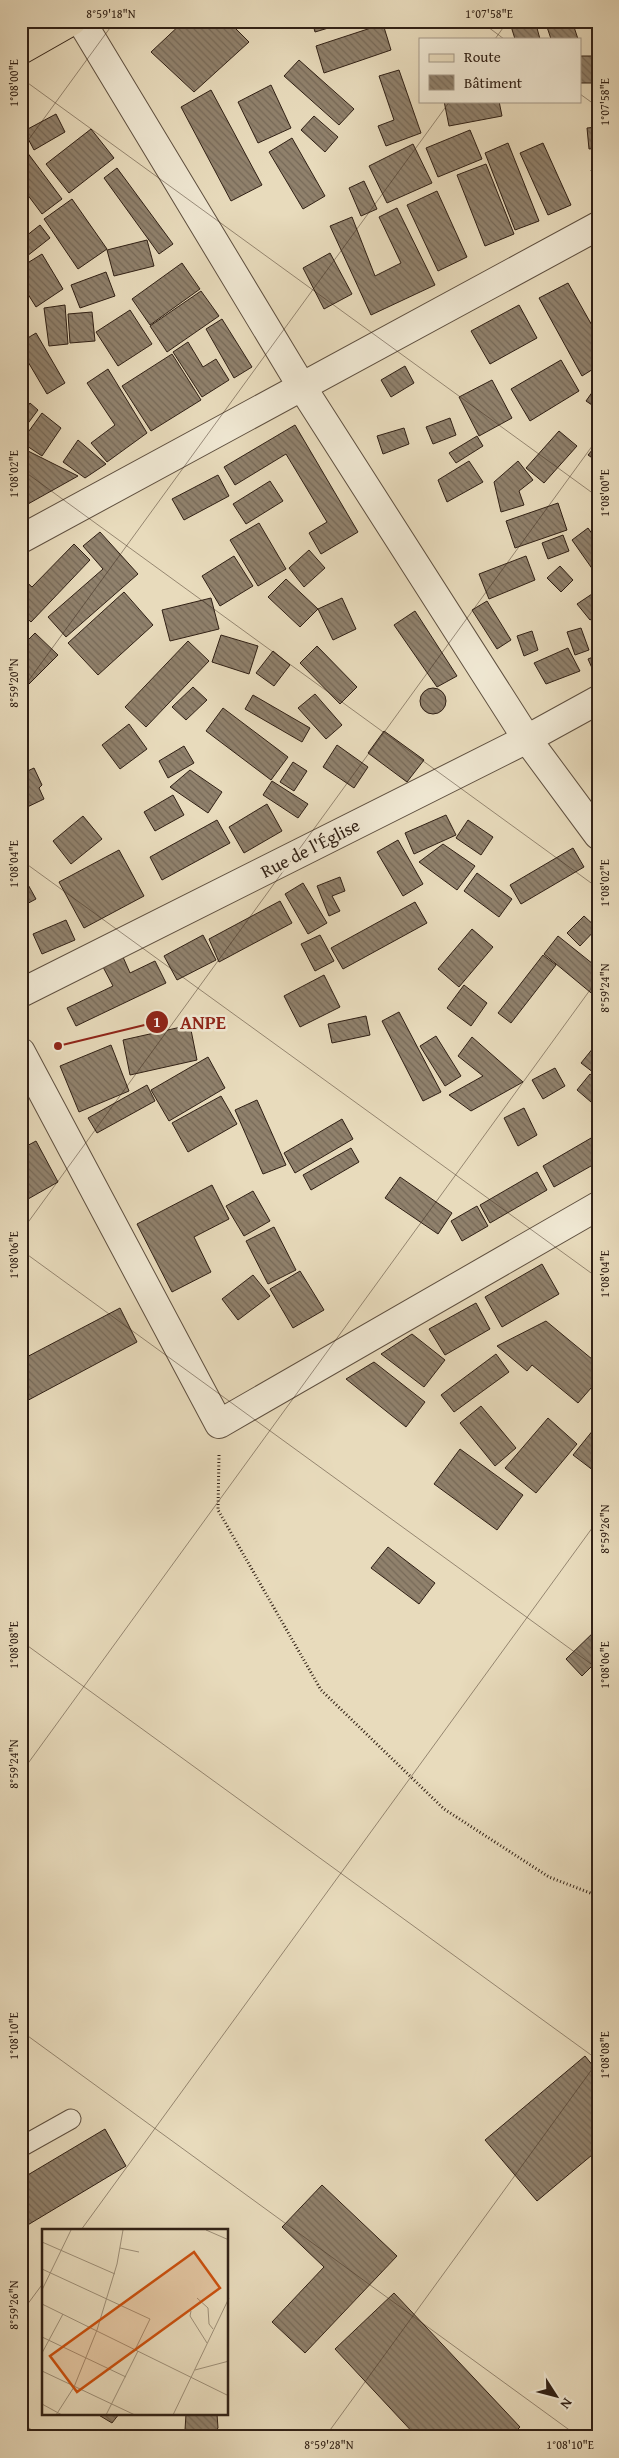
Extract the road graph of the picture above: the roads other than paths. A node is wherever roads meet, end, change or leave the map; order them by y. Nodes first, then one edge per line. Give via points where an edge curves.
1 (72, 21) edge
2 (80, 21) edge
3 (21, 50) edge
4 (598, 226) edge
5 (302, 387) junction
6 (21, 539) edge
7 (598, 700) edge
8 (527, 739) junction
9 (598, 835) edge
10 (21, 993) edge
11 (21, 1052) edge
12 (598, 1206) edge
13 (71, 2119) dead end
14 (21, 2147) edge

1 - 3 main road
2 - 5 street
4 - 5 street
5 - 6 street
5 - 8 street
7 - 8 street, Rue de l'Église
8 - 9 street
8 - 10 street, Rue de l'Église
11 - 12 street via 219,1424
13 - 14 lane

